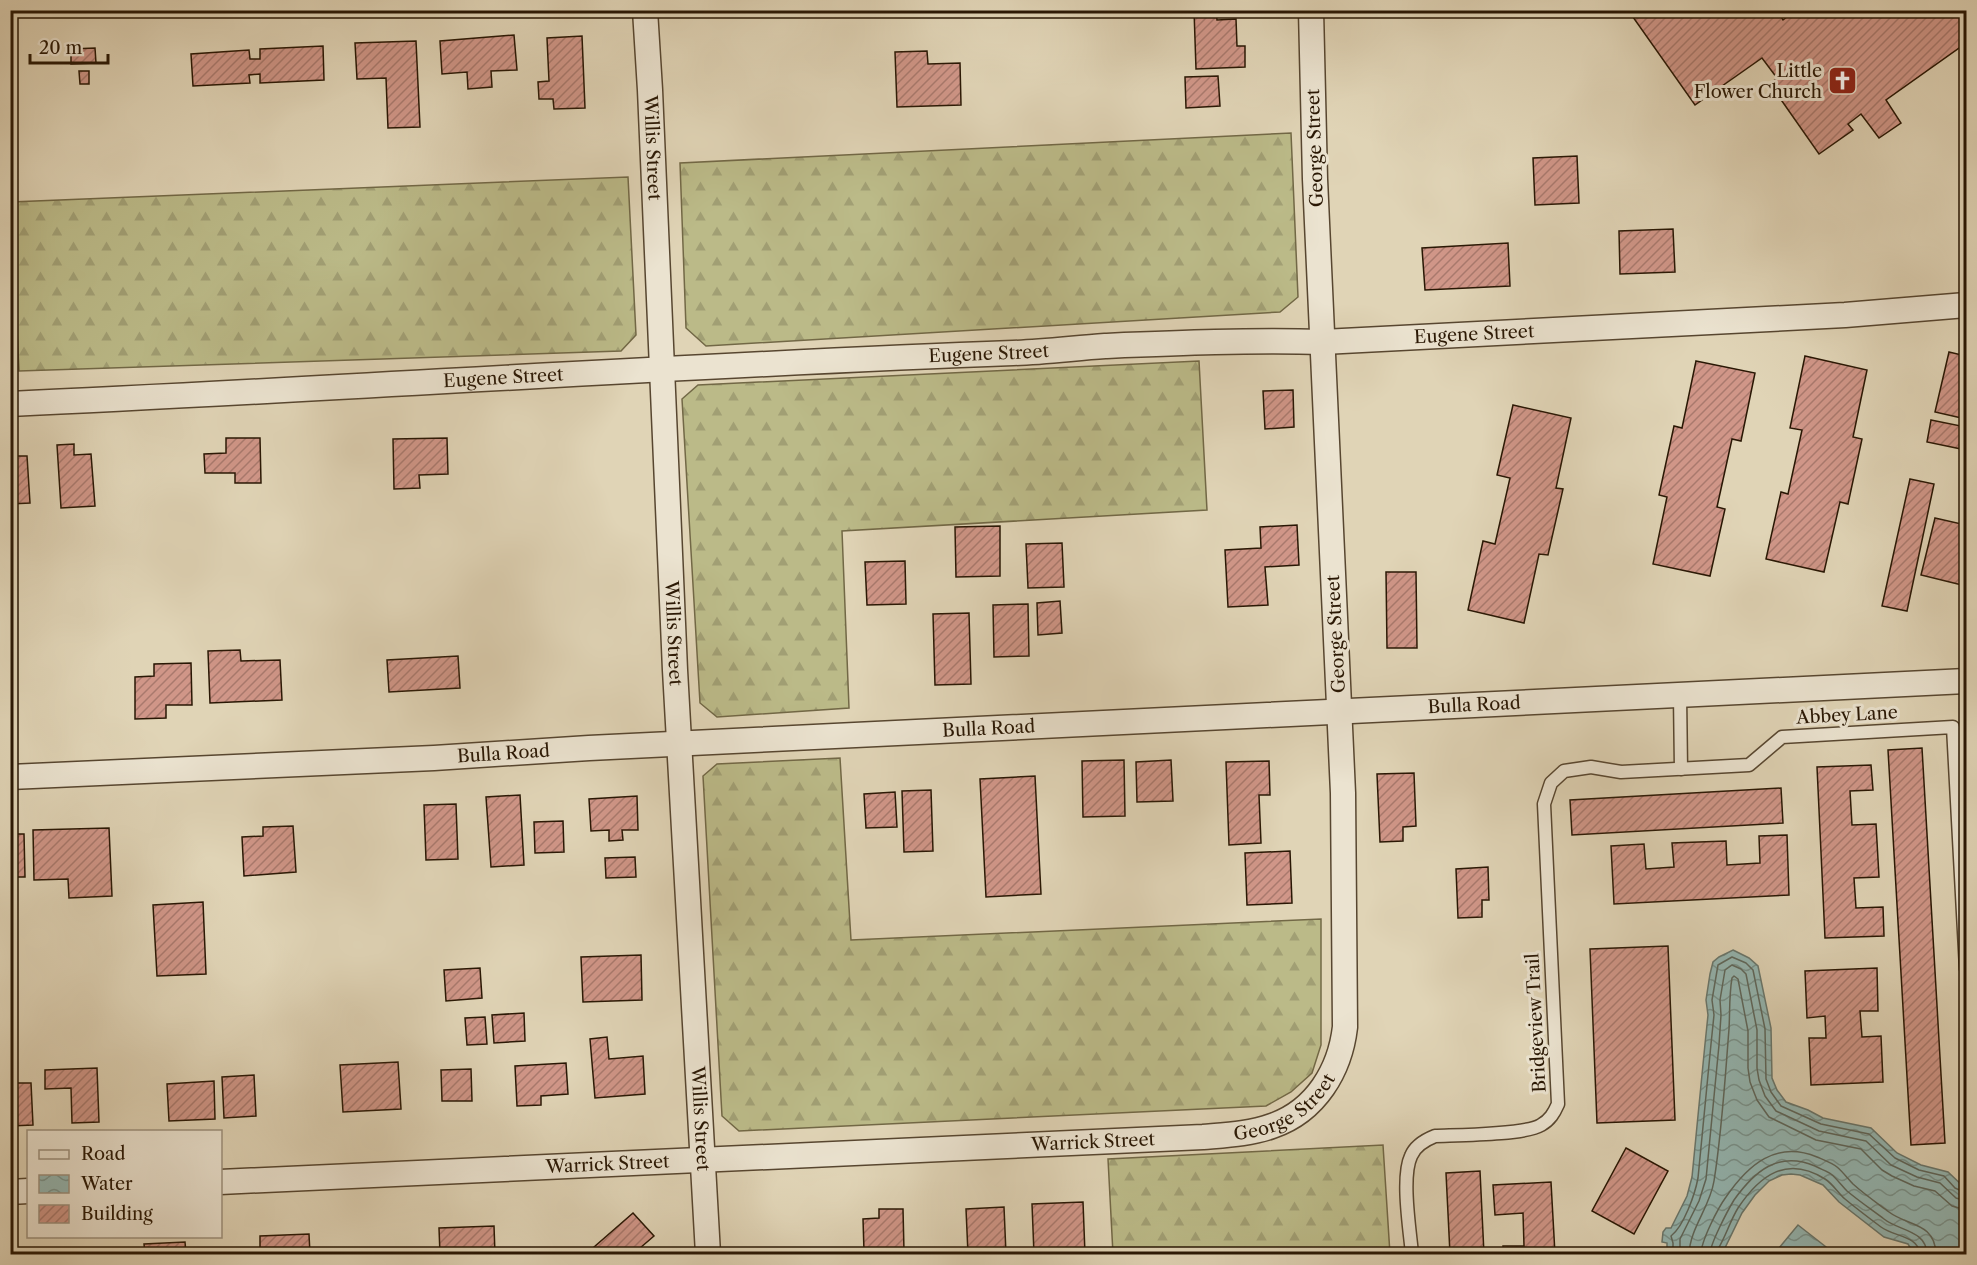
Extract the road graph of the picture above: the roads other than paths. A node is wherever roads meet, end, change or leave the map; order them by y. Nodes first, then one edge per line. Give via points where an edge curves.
1 (645, 10) edge
2 (1311, 10) edge
3 (1966, 305) edge
4 (1323, 342) junction
5 (663, 370) junction
6 (10, 404) edge
7 (1966, 681) edge
8 (1680, 695) junction
9 (1339, 712) junction
10 (681, 745) junction
11 (1682, 769) junction
12 (10, 777) edge
13 (1551, 783) joint
14 (1966, 969) edge
15 (1174, 1138) joint
16 (703, 1159) junction
17 (222, 1182) edge
18 (27, 1191) edge
19 (10, 1192) edge
20 (708, 1254) edge
21 (1412, 1254) edge

1 - 5 street, Willis Street
2 - 4 street, George Street
3 - 4 street, Eugene Street via 1845,315
4 - 5 street, Eugene Street via 1243,340
4 - 9 street, George Street
5 - 6 street, Eugene Street
5 - 10 street, Willis Street
7 - 8 street, Bulla Road
8 - 9 street, Bulla Road
8 - 11 lane
9 - 10 street, Bulla Road
9 - 15 street, George Street via 1346,1027 1335,1070 1301,1112 1274,1126 1244,1133
10 - 12 street, Bulla Road
10 - 16 street, Willis Street
11 - 13 lane, Abbey Lane via 1621,772 1591,767 1564,771
11 - 14 lane, Abbey Lane via 1749,765 1782,737 1953,727
13 - 21 lane, Bridgeview Trail via 1544,804 1544,823 1558,1104 1552,1117 1524,1131 1435,1136 1422,1141 1411,1156 1406,1175
15 - 16 street, Warrick Street
16 - 17 street, Warrick Street
16 - 20 street, Willis Street
18 - 19 street

